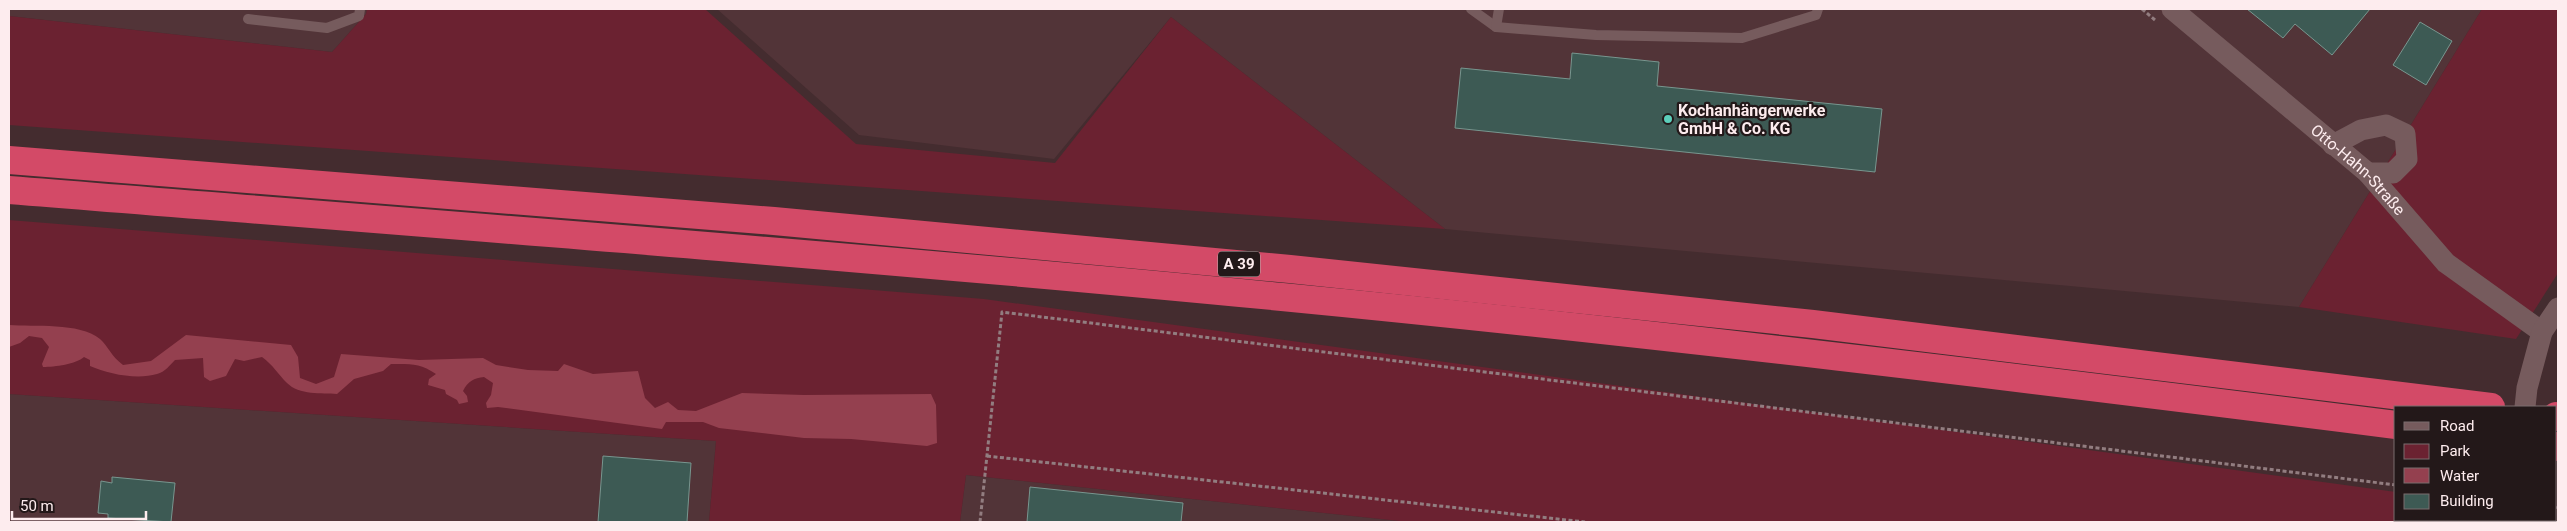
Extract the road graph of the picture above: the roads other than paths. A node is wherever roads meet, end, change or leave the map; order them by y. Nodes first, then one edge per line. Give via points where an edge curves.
1 (360, 9) edge
2 (1471, 9) edge
3 (1499, 9) edge
4 (1818, 9) edge
5 (2172, 9) edge
6 (248, 19) dead end
7 (1496, 27) junction
8 (2333, 145) junction
9 (9, 160) edge
10 (2368, 173) junction
11 (9, 190) edge
12 (2558, 308) edge
13 (2542, 332) junction
14 (2478, 405) edge
15 (2525, 406) edge
16 (2394, 425) edge

1 - 6 lane via 359,16 327,28
2 - 7 lane
3 - 7 lane
4 - 7 lane via 1816,15 1742,38 1596,35
5 - 8 street, Otto-Hahn-Straße
8 - 10 street, Otto-Hahn-Straße
8 - 10 street via 2361,130 2386,125 2405,134 2407,159 2393,173
9 - 14 highway, A 39 via 774,220 1290,269 1842,327
10 - 13 street, Otto-Hahn-Straße via 2446,262
11 - 16 highway, A 39 via 560,234 1286,298 1810,353
12 - 13 street
13 - 15 street

